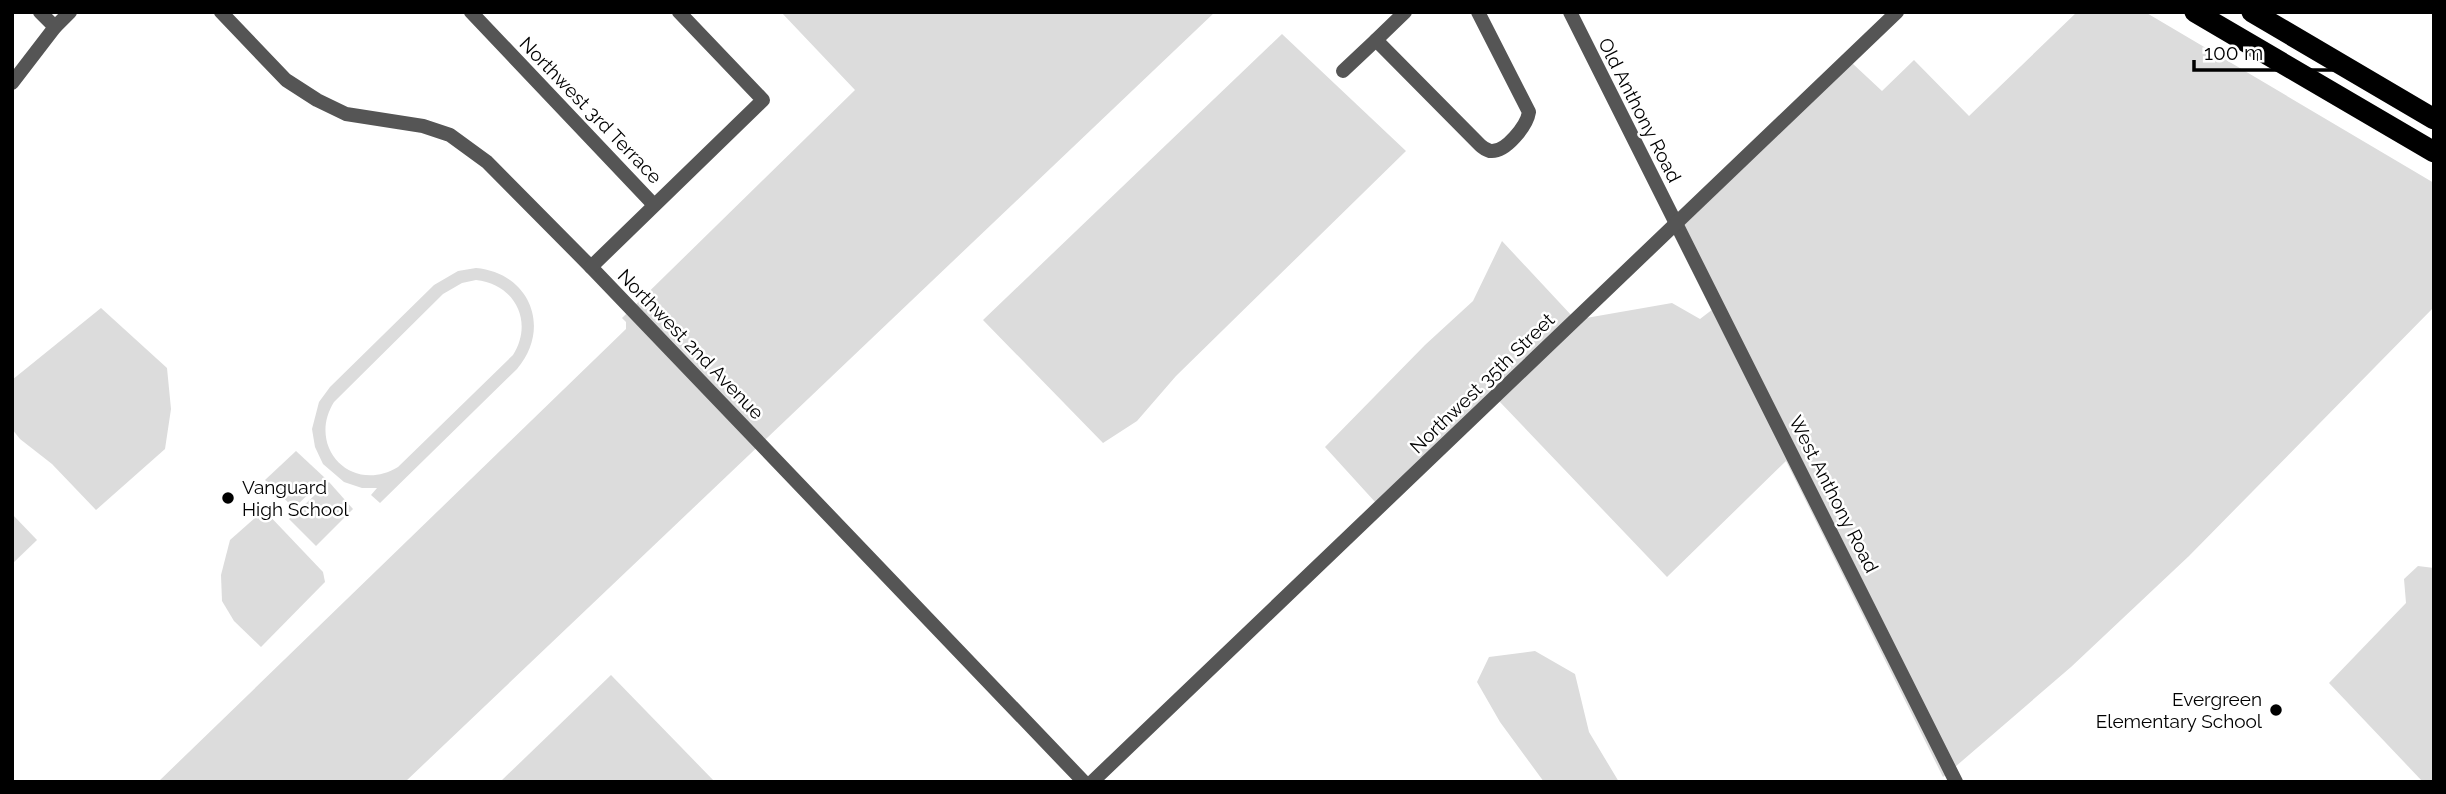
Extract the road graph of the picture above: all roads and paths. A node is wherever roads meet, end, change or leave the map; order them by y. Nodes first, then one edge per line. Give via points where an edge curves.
1 (40, 12) edge
2 (70, 12) edge
3 (220, 12) edge
4 (471, 12) edge
5 (679, 12) edge
6 (1405, 12) edge
7 (1478, 12) edge
8 (1570, 12) edge
9 (1897, 12) edge
10 (2195, 12) edge
11 (2252, 12) edge
12 (55, 27) junction
13 (1376, 40) junction
14 (1343, 71) dead end
15 (15, 80) edge
16 (2415, 107) junction
17 (2434, 119) edge
18 (2400, 132) junction
19 (2434, 152) edge
20 (654, 205) junction
21 (1676, 224) junction
22 (591, 267) junction
23 (1084, 782) edge
24 (1092, 782) edge
25 (1956, 782) edge

1 - 12 street
2 - 12 street
3 - 22 street, Northwest 2nd Avenue via 286,80 317,100 346,114 450,135 487,162
4 - 20 street, Northwest 3rd Terrace
5 - 20 street via 764,100
6 - 13 street
7 - 13 street via 1529,111 1523,128 1497,150 1479,145
8 - 21 street, Old Anthony Road
9 - 21 street, Northwest 35th Street
10 - 18 highway
11 - 16 highway
12 - 15 street
13 - 14 street
16 - 17 highway
16 - 18 highway
18 - 19 highway
20 - 22 street
21 - 24 street, Northwest 35th Street
21 - 25 street, West Anthony Road
22 - 23 street, Northwest 2nd Avenue

